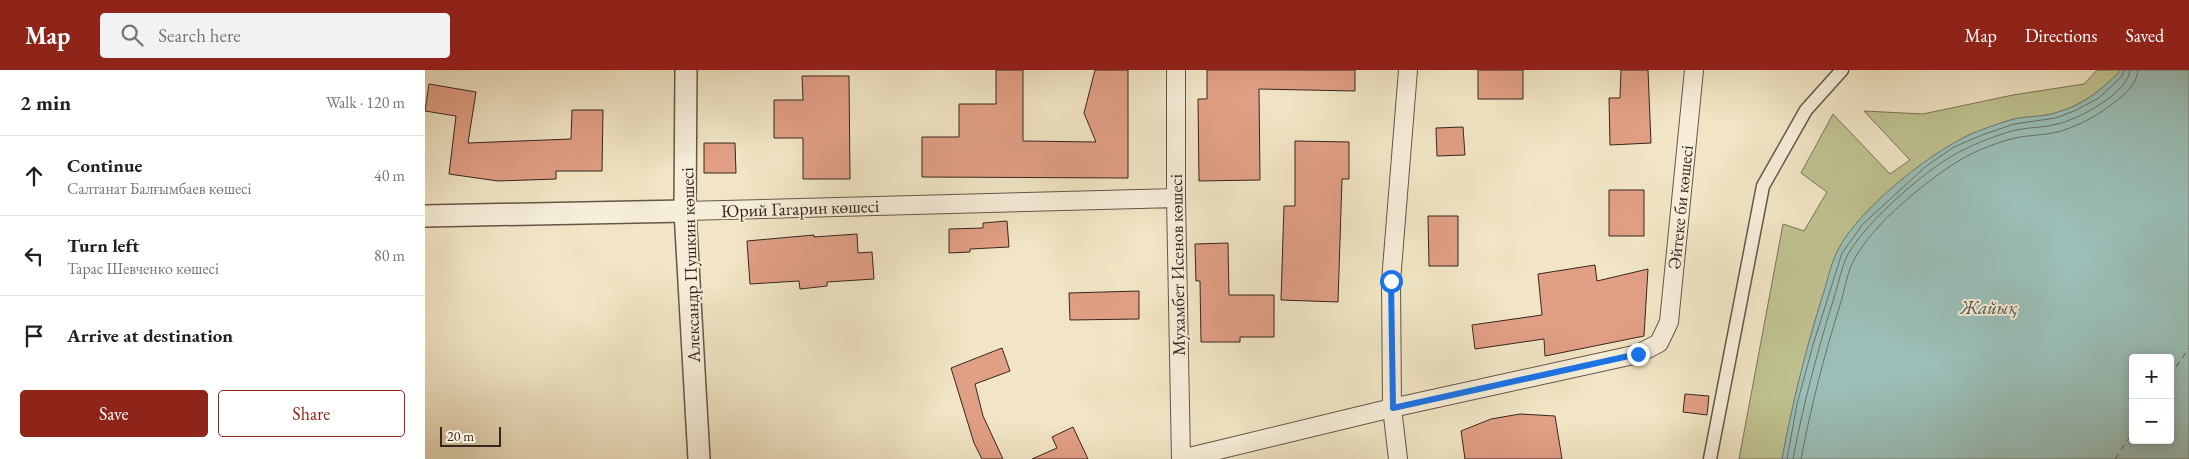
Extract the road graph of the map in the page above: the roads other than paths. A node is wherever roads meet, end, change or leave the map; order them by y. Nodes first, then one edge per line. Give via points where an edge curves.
1 (686, 70) edge
2 (1176, 70) edge
3 (1408, 70) edge
4 (1694, 70) edge
5 (1842, 70) edge
6 (1176, 198) junction
7 (685, 211) junction
8 (425, 216) edge
9 (1393, 408) junction
10 (699, 459) edge
11 (1181, 459) edge
12 (1398, 459) edge
13 (1710, 459) edge

1 - 7 street, Александр Пушкин көшесі
2 - 6 street, Мухамбет Исенов көшесі
3 - 9 street via 1391,281
4 - 9 street, Әйтеке би көшесі via 1669,322 1659,343 1638,354
5 - 13 street via 1806,110 1763,186
6 - 7 street, Юрий Гагарин көшесі
6 - 11 street, Мухамбет Исенов көшесі
7 - 8 street, Юрий Гагарин көшесі
7 - 10 street, Александр Пушкин көшесі
9 - 11 street
9 - 12 street

